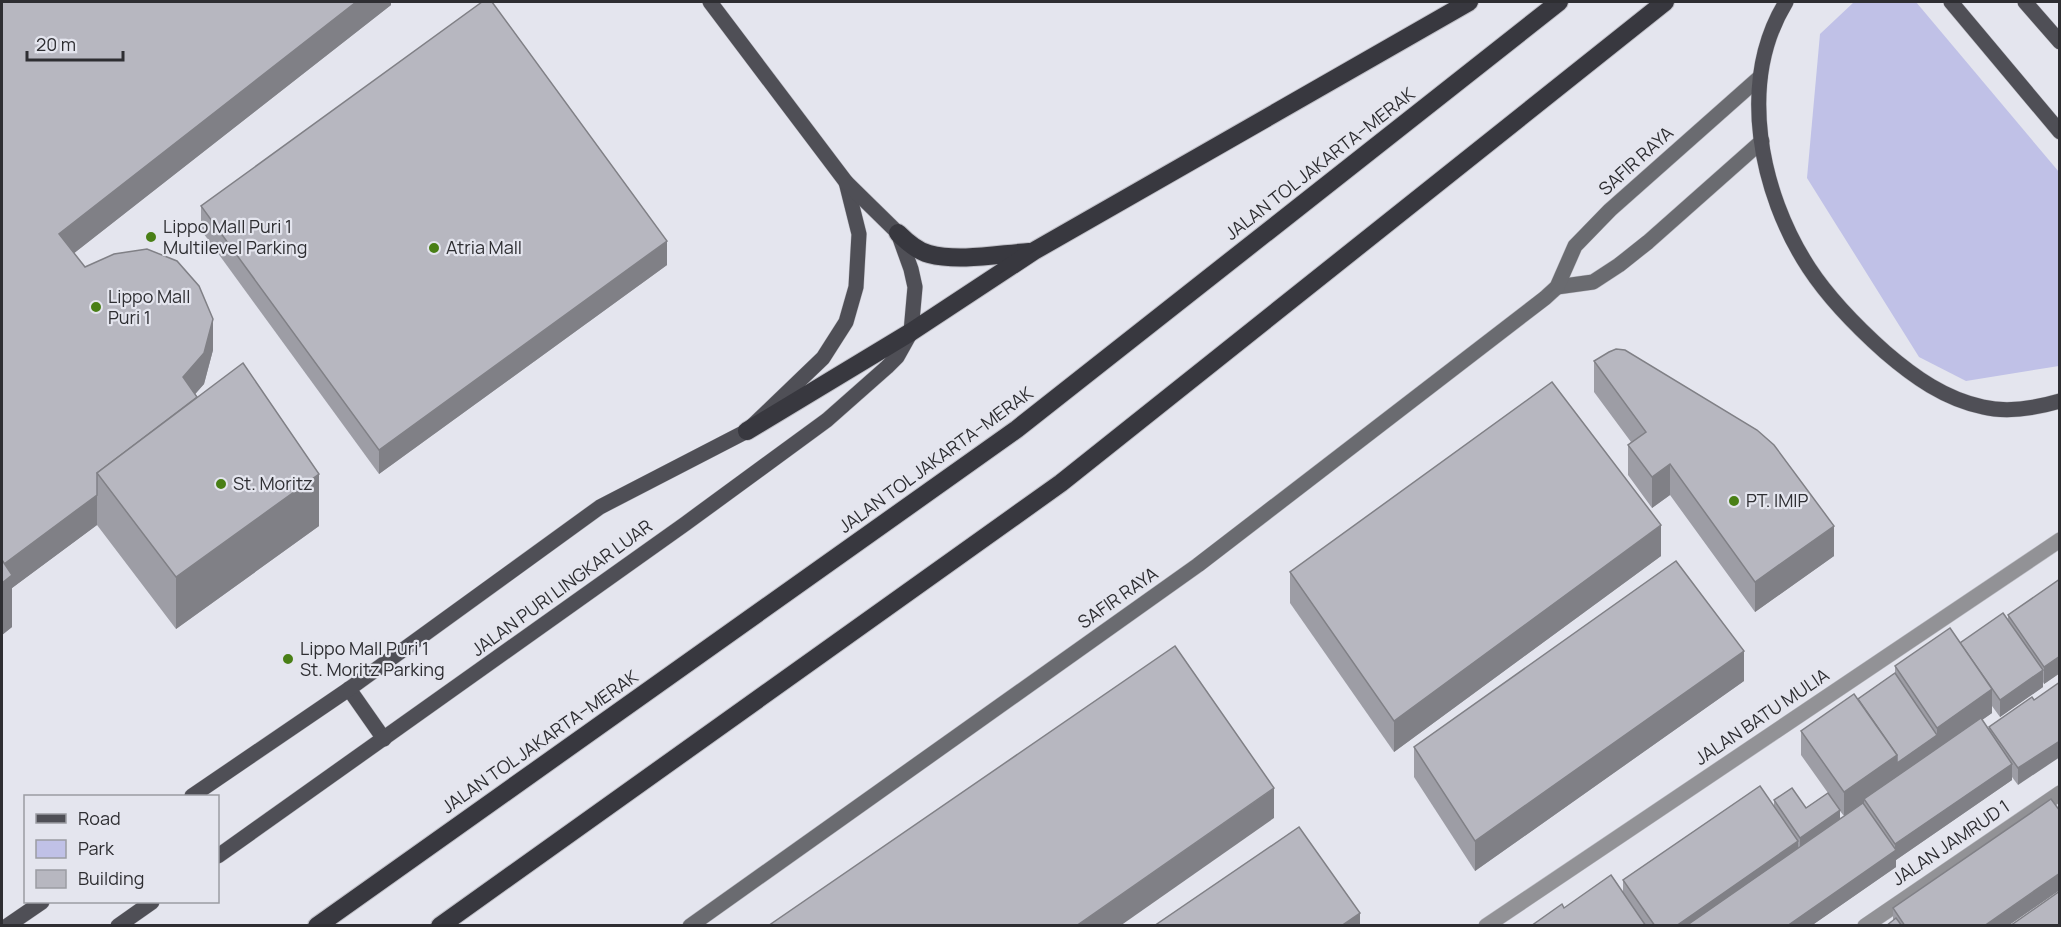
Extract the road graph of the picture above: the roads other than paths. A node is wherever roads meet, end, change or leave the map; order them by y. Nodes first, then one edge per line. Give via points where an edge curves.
1 (710, 2) edge
2 (1469, 2) edge
3 (1559, 2) edge
4 (1665, 2) edge
5 (1786, 2) edge
6 (1952, 2) edge
7 (2025, 2) edge
8 (2060, 42) edge
9 (1760, 77) junction
10 (2060, 132) edge
11 (1762, 141) junction
12 (846, 182) junction
13 (898, 233) junction
14 (1034, 251) junction
15 (1557, 287) junction
16 (911, 332) junction
17 (2060, 401) edge
18 (747, 431) junction
19 (2060, 540) edge
20 (349, 689) junction
21 (384, 739) junction
22 (2060, 793) edge
23 (193, 795) edge
24 (219, 855) edge
25 (41, 903) edge
26 (151, 903) edge
27 (7, 926) edge
28 (118, 926) edge
29 (317, 926) edge
30 (440, 926) edge
31 (690, 926) edge
32 (1486, 926) edge
33 (1866, 926) edge

1 - 12 main road
2 - 14 highway
3 - 29 highway, JALAN TOL JAKARTA–MERAK via 1017,429
4 - 30 highway via 1061,483
5 - 9 main road via 1770,32
6 - 10 main road
7 - 8 main road
9 - 11 main road
9 - 15 street, SAFIR RAYA via 1628,193 1575,246
11 - 15 street, SAFIR RAYA via 1619,265 1593,282
11 - 17 main road via 1770,182 1796,247 1836,305 1873,342 1915,376 1955,399 2000,409
12 - 13 main road
12 - 18 main road via 859,234 856,286 846,322 823,358
13 - 14 highway via 928,254 957,257
13 - 16 main road via 915,287
14 - 16 highway
15 - 31 street, SAFIR RAYA via 1198,565
16 - 18 highway
16 - 21 main road, JALAN PURI LINGKAR LUAR via 897,357 827,420
18 - 20 main road via 600,507
19 - 32 street, JALAN BATU MULIA
20 - 21 main road
20 - 23 main road
21 - 24 main road, JALAN PURI LINGKAR LUAR
22 - 33 street, JALAN JAMRUD 1
25 - 27 main road
26 - 28 main road

